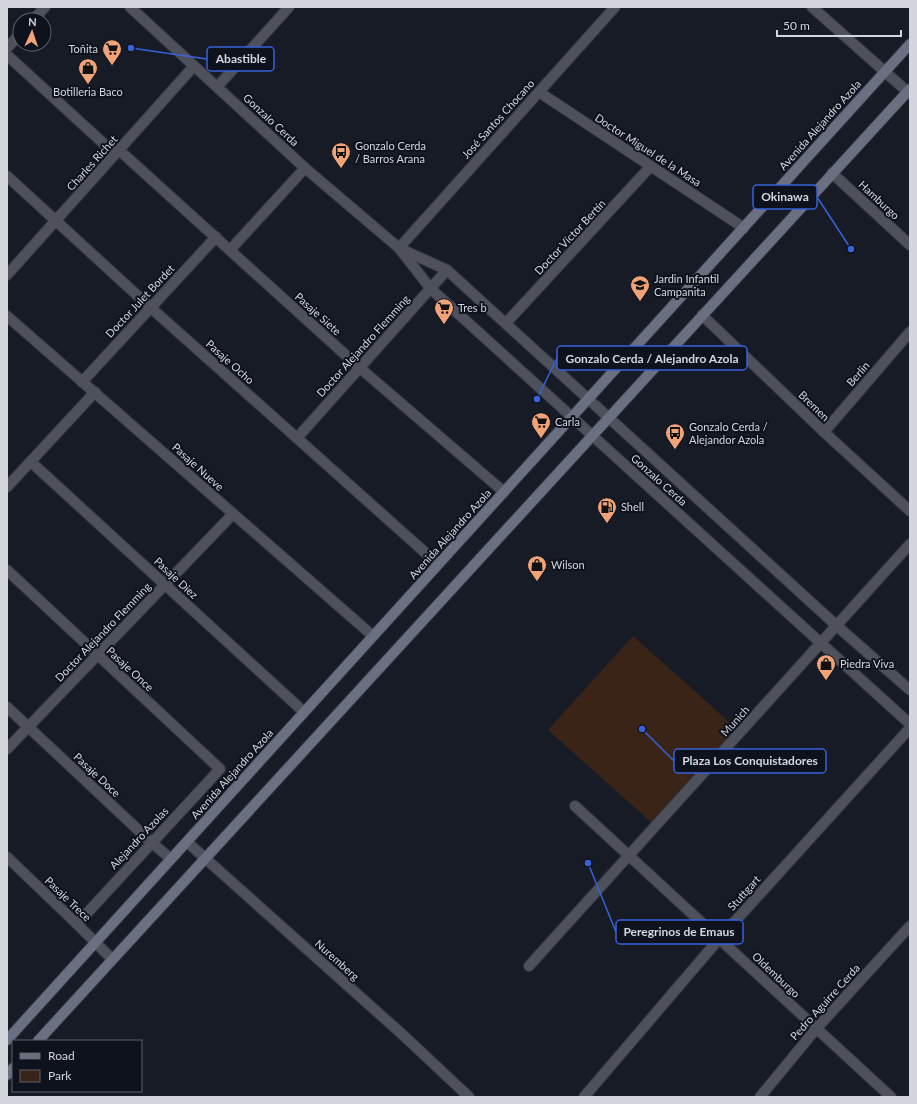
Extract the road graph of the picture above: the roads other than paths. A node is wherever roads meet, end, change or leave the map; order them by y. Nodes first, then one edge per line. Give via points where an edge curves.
1 (130, 7) edge
2 (289, 7) edge
3 (615, 7) edge
4 (812, 7) edge
5 (910, 44) edge
6 (7, 55) edge
7 (194, 66) junction
8 (884, 72) junction
9 (217, 87) junction
10 (539, 92) junction
11 (909, 92) edge
12 (117, 152) junction
13 (651, 166) junction
14 (305, 168) junction
15 (832, 173) junction
16 (7, 176) edge
17 (56, 221) junction
18 (744, 228) junction
19 (216, 237) junction
20 (910, 245) edge
21 (399, 248) junction
22 (230, 250) junction
23 (447, 270) junction
24 (7, 276) edge
25 (431, 289) junction
26 (150, 307) junction
27 (702, 315) junction
28 (7, 316) edge
29 (506, 323) junction
30 (910, 332) edge
31 (360, 368) junction
32 (82, 382) junction
33 (95, 392) junction
34 (588, 399) junction
35 (572, 417) junction
36 (609, 417) junction
37 (824, 432) junction
38 (592, 436) junction
39 (297, 438) junction
40 (31, 462) junction
41 (7, 487) edge
42 (504, 492) junction
43 (910, 511) edge
44 (233, 514) junction
45 (910, 544) edge
46 (438, 564) junction
47 (7, 570) edge
48 (164, 585) junction
49 (837, 626) junction
50 (373, 636) junction
51 (821, 644) junction
52 (97, 655) junction
53 (910, 690) edge
54 (7, 707) edge
55 (304, 712) junction
56 (910, 724) edge
57 (28, 726) junction
58 (910, 728) edge
59 (7, 749) edge
60 (220, 769) joint
61 (575, 806) dead end
62 (151, 842) junction
63 (187, 842) junction
64 (629, 856) junction
65 (7, 857) edge
66 (205, 858) junction
67 (171, 859) junction
68 (77, 924) junction
69 (910, 926) edge
70 (719, 939) junction
71 (96, 942) junction
72 (112, 960) junction
73 (529, 966) dead end
74 (816, 1028) junction
75 (7, 1040) edge
76 (39, 1040) edge
77 (469, 1097) edge
78 (584, 1097) edge
79 (760, 1097) edge
80 (891, 1097) edge

1 - 7 street, Gonzalo Cerda
2 - 9 street
3 - 10 street, José Santos Chocano
4 - 8 street
5 - 8 main road, Avenida Alejandro Azola
6 - 12 street, Pasaje Siete
7 - 9 street, Gonzalo Cerda
7 - 12 street, Charles Richet
8 - 11 street
8 - 18 main road, Avenida Alejandro Azola
9 - 14 street, Gonzalo Cerda
10 - 13 street, Doctor Miguel de la Masa
10 - 21 street, José Santos Chocano
11 - 15 main road
12 - 17 street, Charles Richet
12 - 19 street, Pasaje Siete
13 - 18 street, Doctor Miguel de la Masa
13 - 29 street, Doctor Víctor Bertín
14 - 21 street, Gonzalo Cerda
14 - 22 street
15 - 20 street, Hamburgo
15 - 27 main road
16 - 17 street, Pasaje Ocho
17 - 24 street, Charles Richet
17 - 26 street, Pasaje Ocho
18 - 34 main road, Avenida Alejandro Azola
19 - 22 street, Pasaje Siete
19 - 26 street, Doctor Julet Bordet
21 - 23 street, Gonzalo Cerda
21 - 25 street, Gonzalo Cerda
22 - 31 street, Pasaje Siete
23 - 25 street, Doctor Alejandro Flemming
23 - 29 street, Gonzalo Cerda
25 - 31 street, Doctor Alejandro Flemming
25 - 35 street, Gonzalo Cerda
26 - 32 street, Doctor Julet Bordet
26 - 39 street, Pasaje Ocho
27 - 36 main road
27 - 37 street, Bremen
28 - 32 street, Pasaje Nueve
29 - 34 street, Gonzalo Cerda
30 - 37 street, Berlin
31 - 39 street, Doctor Alejandro Flemming
31 - 42 street, Pasaje Siete
32 - 33 street, Pasaje Nueve
33 - 40 street
33 - 44 street, Pasaje Nueve
34 - 35 main road, Avenida Alejandro Azola
34 - 36 street, Gonzalo Cerda
35 - 38 street, Gonzalo Cerda
35 - 42 main road, Avenida Alejandro Azola
36 - 38 main road
36 - 49 street, Gonzalo Cerda
37 - 43 street, Bremen
38 - 51 street, Gonzalo Cerda
38 - 66 main road
39 - 46 street, Pasaje Ocho
40 - 41 street
40 - 48 street, Pasaje Diez
42 - 46 main road, Avenida Alejandro Azola
44 - 48 street, Doctor Alejandro Flemming
44 - 50 street, Pasaje Nueve
45 - 49 street, Munich
46 - 50 main road, Avenida Alejandro Azola
47 - 52 street, Pasaje Once
48 - 52 street, Doctor Alejandro Flemming
48 - 55 street, Pasaje Diez
49 - 51 street, Munich
49 - 53 street, Gonzalo Cerda
50 - 55 main road, Avenida Alejandro Azola
51 - 56 street, Gonzalo Cerda
51 - 64 street, Munich
52 - 57 street, Doctor Alejandro Flemming
52 - 60 street, Pasaje Once
54 - 57 street, Pasaje Doce
55 - 63 main road, Avenida Alejandro Azola
57 - 59 street, Doctor Alejandro Flemming
57 - 62 street, Pasaje Doce
58 - 70 street, Stuttgart
60 - 62 street, Alejandro Azolas
61 - 64 street, Oldemburgo
62 - 67 street, Pasaje Doce
62 - 68 street, Alejandro Azolas
63 - 66 street, Nuremberg
63 - 67 main road, Avenida Alejandro Azola
64 - 70 street, Oldemburgo
64 - 73 street, Munich
65 - 68 street, Pasaje Trece
66 - 72 main road
66 - 77 street, Nuremberg
67 - 71 main road, Avenida Alejandro Azola
68 - 71 street, Pasaje Trece
69 - 74 street, Pedro Aguirre Cerda
70 - 74 street, Oldemburgo
70 - 78 street, Stuttgart
71 - 72 street, Pasaje Trece
71 - 75 main road, Avenida Alejandro Azola
72 - 76 main road
74 - 79 street, Pedro Aguirre Cerda
74 - 80 street, Oldemburgo

